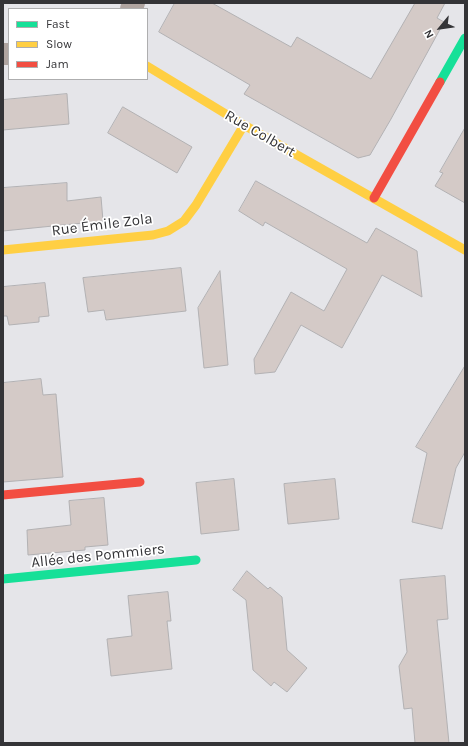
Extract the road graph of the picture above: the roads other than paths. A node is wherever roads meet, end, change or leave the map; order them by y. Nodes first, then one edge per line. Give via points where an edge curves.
1 (465, 38) edge
2 (148, 67) edge
3 (244, 125) junction
4 (374, 198) junction
5 (3, 250) edge
6 (465, 250) edge
7 (140, 482) dead end
8 (3, 495) edge
9 (196, 560) dead end
10 (3, 579) edge

1 - 4 street
2 - 3 street, Rue Colbert
3 - 4 street, Rue Colbert
3 - 5 street, Rue Émile Zola via 196,205 184,221 168,231 154,235
4 - 6 street, Rue Colbert
7 - 8 street
9 - 10 street, Allée des Pommiers

